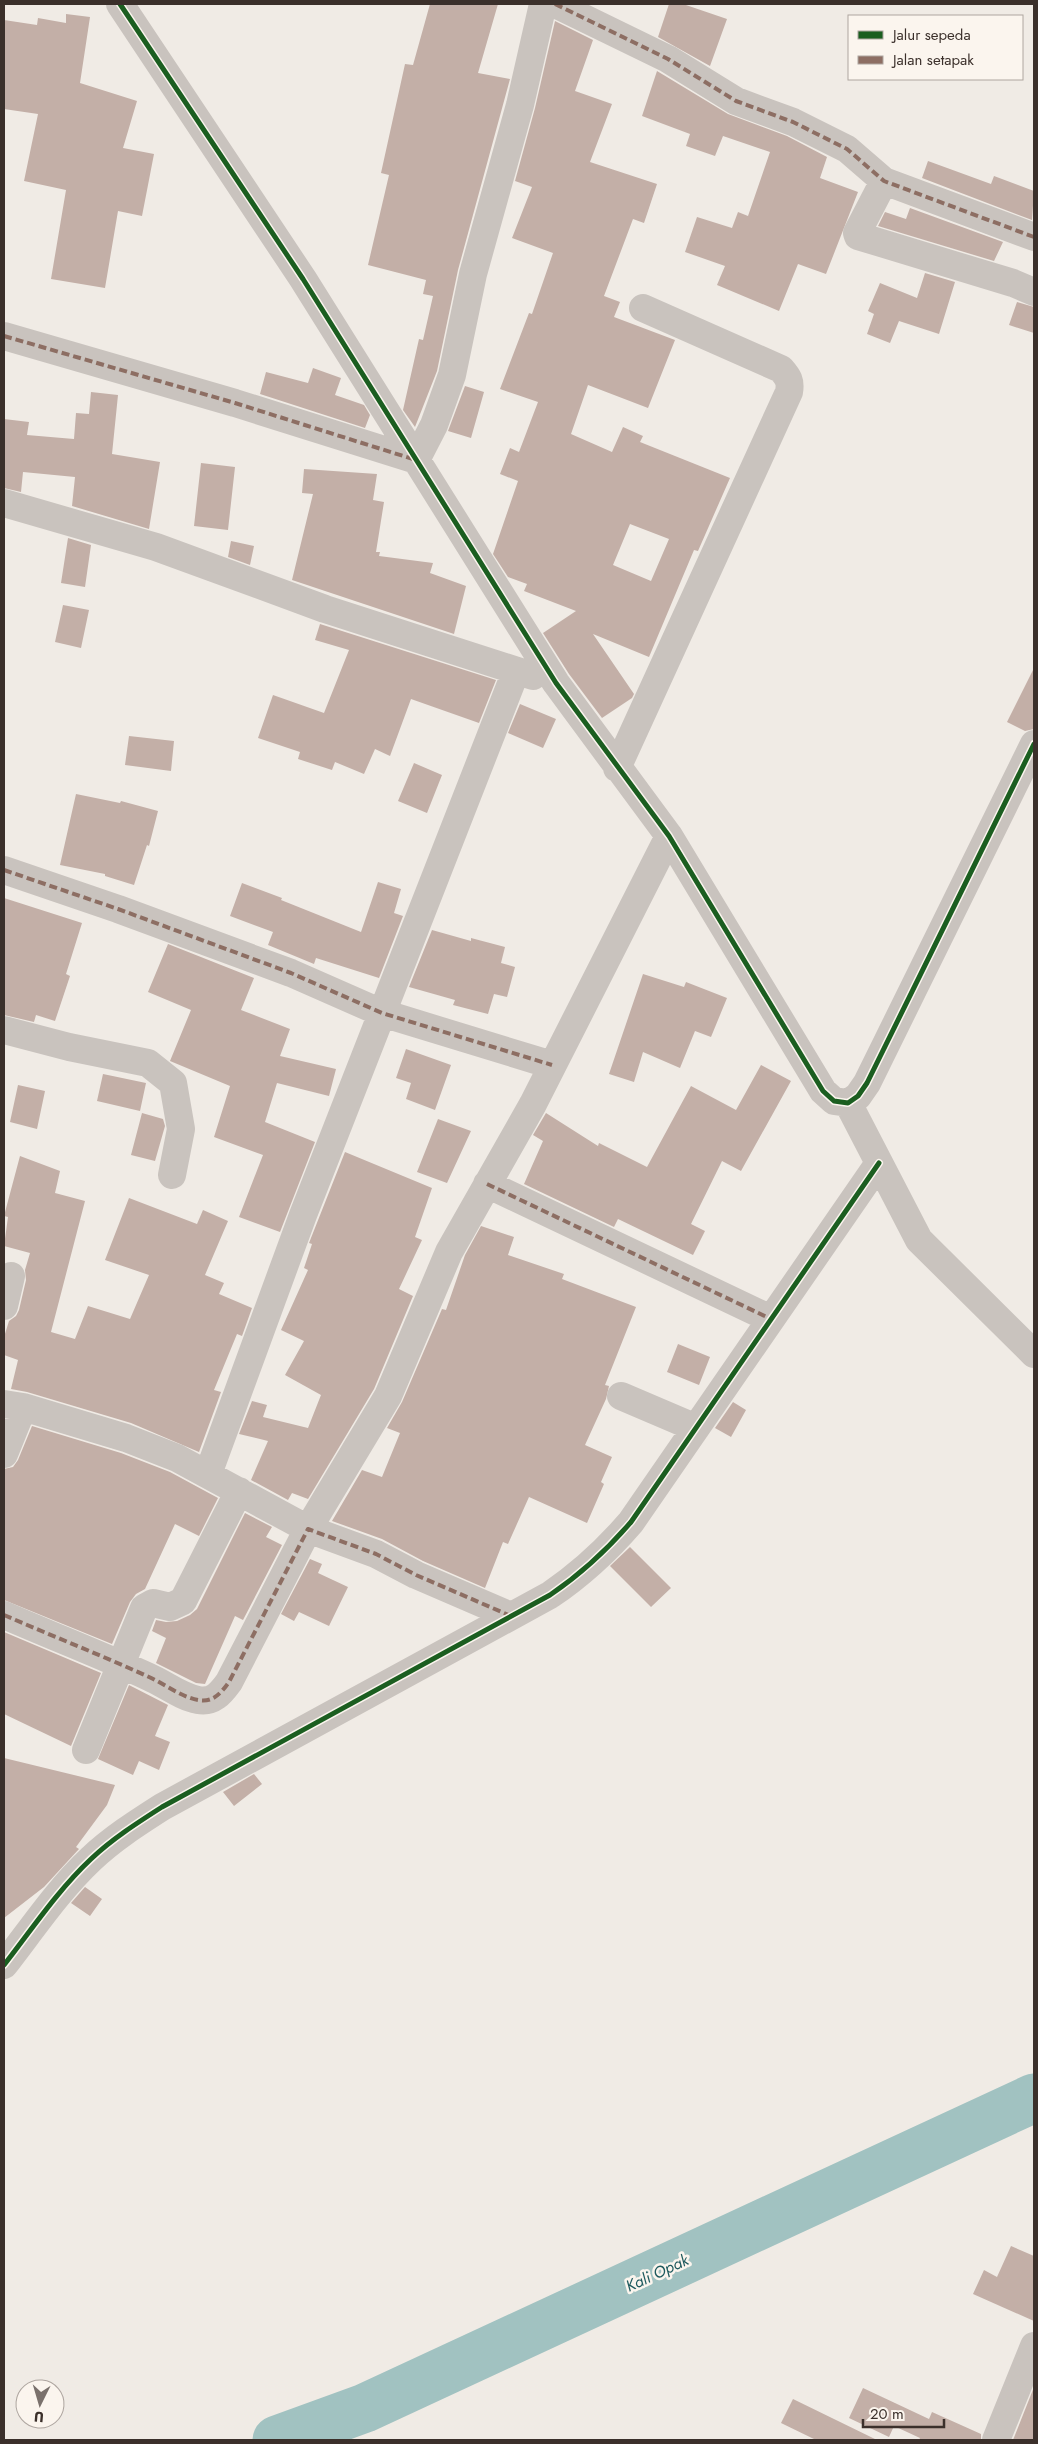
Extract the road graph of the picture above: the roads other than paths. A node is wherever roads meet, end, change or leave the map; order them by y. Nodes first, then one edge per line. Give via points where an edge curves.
1 (120, 4) edge
2 (146, 4) edge
3 (543, 4) edge
4 (556, 4) edge
5 (143, 37) junction
6 (884, 181) junction
7 (1034, 237) edge
8 (1034, 292) edge
9 (643, 308) dead end
10 (4, 336) edge
11 (416, 460) junction
12 (4, 503) edge
13 (516, 671) junction
14 (556, 683) junction
15 (1034, 744) edge
16 (617, 768) junction
17 (668, 836) junction
18 (4, 870) edge
19 (382, 1013) junction
20 (4, 1030) edge
21 (552, 1065) junction
22 (848, 1103) junction
23 (879, 1163) junction
24 (172, 1175) dead end
25 (487, 1184) junction
26 (11, 1276) dead end
27 (4, 1306) edge
28 (771, 1319) junction
29 (1034, 1354) edge
30 (621, 1396) dead end
31 (13, 1406) edge
32 (696, 1428) junction
33 (4, 1454) edge
34 (208, 1474) junction
35 (239, 1491) junction
36 (308, 1529) junction
37 (4, 1615) edge
38 (511, 1616) junction
39 (120, 1664) junction
40 (86, 1750) dead end
41 (4, 1965) edge
42 (1034, 2346) edge
43 (996, 2440) edge

1 - 5 street
2 - 5 street
3 - 11 street via 520,105 473,274 452,374 434,425
4 - 6 street via 668,58 736,101 793,122 847,150
5 - 11 street via 303,279
6 - 7 street
6 - 8 street via 858,236
9 - 16 street via 781,369 790,384
10 - 11 street
11 - 14 street
12 - 13 street via 156,547 325,610
13 - 14 street
13 - 19 street
14 - 16 street
15 - 22 street via 867,1083
16 - 17 street
17 - 21 street
17 - 22 street via 823,1092 834,1101
18 - 19 street via 291,973
19 - 21 street
19 - 34 street
20 - 24 street via 148,1063 173,1083 181,1130
21 - 25 street
22 - 23 street
23 - 28 street
23 - 29 street via 918,1240
25 - 28 street
25 - 36 street via 449,1252 388,1396
26 - 27 street
28 - 32 street
30 - 32 street
31 - 33 street
31 - 34 street via 126,1438
32 - 38 street via 631,1522 606,1552 573,1580
34 - 35 street
35 - 36 street
35 - 39 street via 183,1601 170,1607 148,1605
36 - 38 street via 376,1554
36 - 39 street via 220,1695 198,1700
37 - 39 street
38 - 41 street via 122,1832 60,1892
39 - 40 street
42 - 43 street

